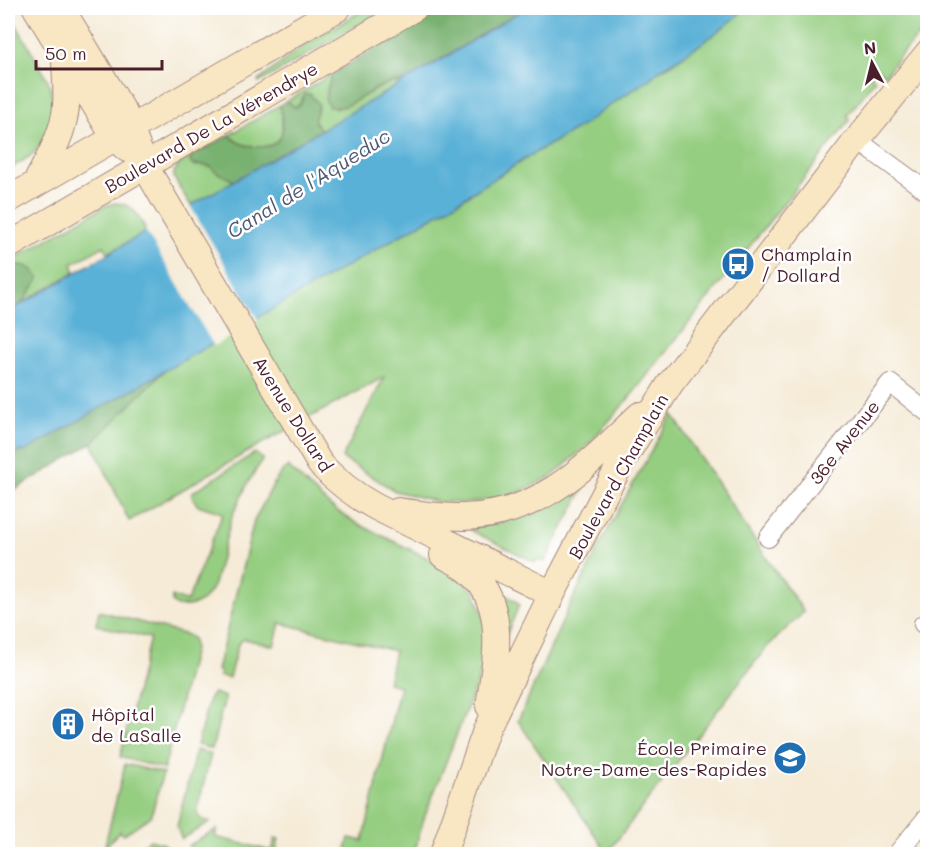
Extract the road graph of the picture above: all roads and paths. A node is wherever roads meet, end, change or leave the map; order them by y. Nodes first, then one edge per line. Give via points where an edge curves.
1 (36, 8) edge
2 (61, 8) edge
3 (338, 8) edge
4 (414, 8) edge
5 (927, 53) edge
6 (64, 55) junction
7 (123, 133) junction
8 (856, 140) junction
9 (145, 166) junction
10 (36, 183) junction
11 (927, 192) edge
12 (8, 200) edge
13 (8, 246) edge
14 (668, 387) junction
15 (927, 413) edge
16 (376, 507) junction
17 (768, 538) dead end
18 (552, 594) junction
19 (486, 730) junction
20 (927, 816) edge
21 (443, 855) edge
22 (897, 855) edge

1 - 6 main road, Avenue Dollard
2 - 7 main road, Avenue Dollard
3 - 7 main road
4 - 9 main road, Boulevard De La Vérendrye
5 - 8 main road, Boulevard Champlain
6 - 7 main road, Avenue Dollard
6 - 10 main road via 64,120
7 - 9 main road, Avenue Dollard
7 - 10 main road
8 - 11 street
8 - 14 main road, Boulevard Champlain
9 - 13 main road, Boulevard De La Vérendrye
9 - 16 main road, Avenue Dollard via 320,464 335,480
10 - 12 main road
14 - 16 main road via 575,476 535,500 490,514 464,517
14 - 18 main road, Boulevard Champlain via 622,461
15 - 17 street, 36e Avenue via 890,383
16 - 18 main road, Avenue Dollard
16 - 19 main road via 400,534 464,567 485,591 497,633
18 - 19 main road, Boulevard Champlain
19 - 21 main road, Boulevard Champlain
20 - 22 street

